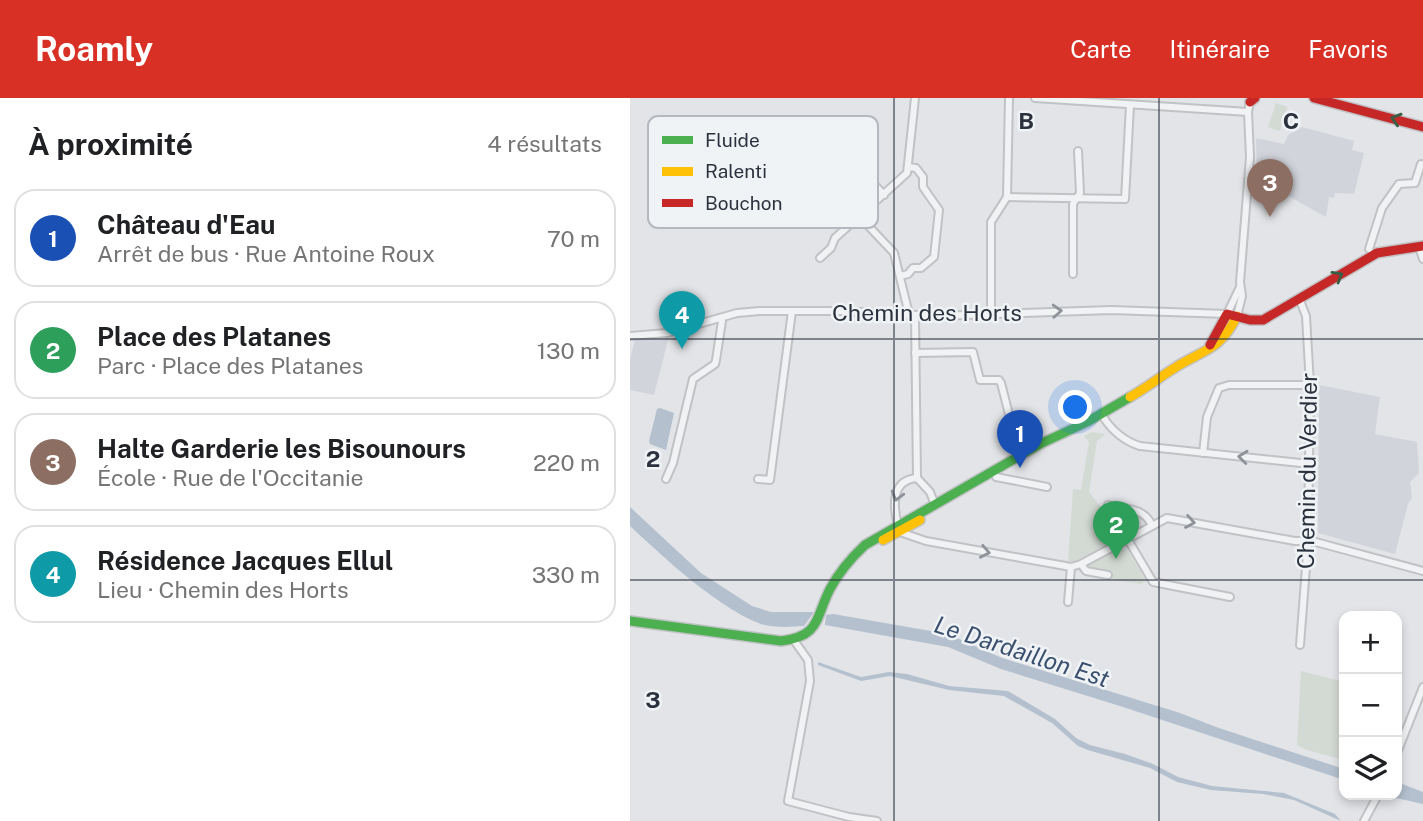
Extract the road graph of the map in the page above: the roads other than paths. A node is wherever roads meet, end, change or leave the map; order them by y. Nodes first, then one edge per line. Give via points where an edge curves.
1 (915, 98) edge
2 (1009, 98) edge
3 (1037, 98) edge
4 (1314, 98) edge
5 (1250, 101) edge
6 (1130, 104) junction
7 (1423, 127) edge
8 (1078, 151) dead end
9 (1423, 165) edge
10 (908, 167) junction
11 (878, 188) edge
12 (884, 195) junction
13 (1007, 197) junction
14 (1077, 198) junction
15 (878, 200) edge
16 (846, 228) edge
17 (870, 228) edge
18 (1421, 246) edge
19 (1369, 249) dead end
20 (820, 258) dead end
21 (1423, 259) edge
22 (1073, 274) dead end
23 (900, 276) junction
24 (1240, 287) junction
25 (1299, 298) junction
26 (792, 311) junction
27 (991, 314) junction
28 (1227, 314) junction
29 (912, 315) junction
30 (1237, 316) junction
31 (720, 318) junction
32 (630, 336) edge
33 (1208, 350) junction
34 (915, 353) junction
35 (1310, 386) junction
36 (1102, 416) junction
37 (1203, 453) junction
38 (1024, 454) junction
39 (1310, 464) junction
40 (994, 474) junction
41 (917, 478) junction
42 (758, 479) dead end
43 (666, 480) dead end
44 (1047, 487) dead end
45 (1108, 506) dead end
46 (935, 508) junction
47 (1152, 525) junction
48 (899, 529) junction
49 (1127, 538) junction
50 (1308, 541) junction
51 (1081, 564) junction
52 (1071, 567) junction
53 (1423, 571) edge
54 (1108, 575) dead end
55 (1230, 597) dead end
56 (1068, 603) dead end
57 (630, 621) edge
58 (793, 639) junction
59 (1300, 645) dead end
60 (1423, 687) edge
61 (1402, 740) edge
62 (1376, 800) edge
63 (877, 821) edge
64 (1364, 821) edge

1 - 10 street
2 - 13 street
3 - 6 street
7 -> 4 street
5 - 6 street
5 - 24 street
6 - 14 street via 1125,199
8 - 14 street
9 - 19 street via 1415,183 1399,184 1382,208
10 - 12 street via 905,176
10 - 23 street via 916,168 923,177 923,187 939,211 936,254 921,268
11 - 12 street
12 - 15 street
13 - 14 street
13 - 27 street via 991,222
14 - 22 street via 1073,204
16 - 20 street
17 - 23 street via 894,253
18 - 21 street
25 -> 18 street via 1377,253
23 - 29 street
24 - 28 street
24 - 30 street
25 - 30 street via 1258,322
25 - 35 street, Chemin du Verdier via 1306,316
26 - 29 street, Chemin des Horts
26 - 31 street, Chemin des Horts
26 - 42 street via 770,480
27 -> 28 street, Chemin des Horts via 1111,310
27 - 29 street, Chemin des Horts
28 - 30 street
28 - 33 street
29 - 34 street
30 - 33 street via 1219,344
31 - 32 street, Chemin des Horts via 667,333
31 - 43 street via 715,364 693,379
33 - 36 street
34 - 38 street via 973,352 980,380 1001,383
34 - 41 street
35 - 37 street via 1219,388 1207,417
35 - 39 street, Chemin du Verdier
36 - 37 street via 1135,444
36 - 38 street
36 - 40 street
39 -> 37 street
38 - 40 street
39 - 50 street, Chemin du Verdier
40 - 44 street
40 - 46 street
41 - 46 street via 930,492
41 -> 48 street via 905,480 897,489 894,503
45 - 47 street via 1141,512
46 - 48 street
47 - 49 street
47 -> 50 street via 1167,518
48 -> 52 street via 926,541
48 - 58 street via 865,545 843,567 814,627
49 - 51 street
49 - 55 street via 1153,582
50 - 53 street
50 - 59 street, Chemin du Verdier
51 - 52 street
51 - 54 street via 1086,571
52 - 56 street
57 - 58 street
58 - 63 street via 807,660 810,681 788,801
60 - 61 street
62 - 64 street

